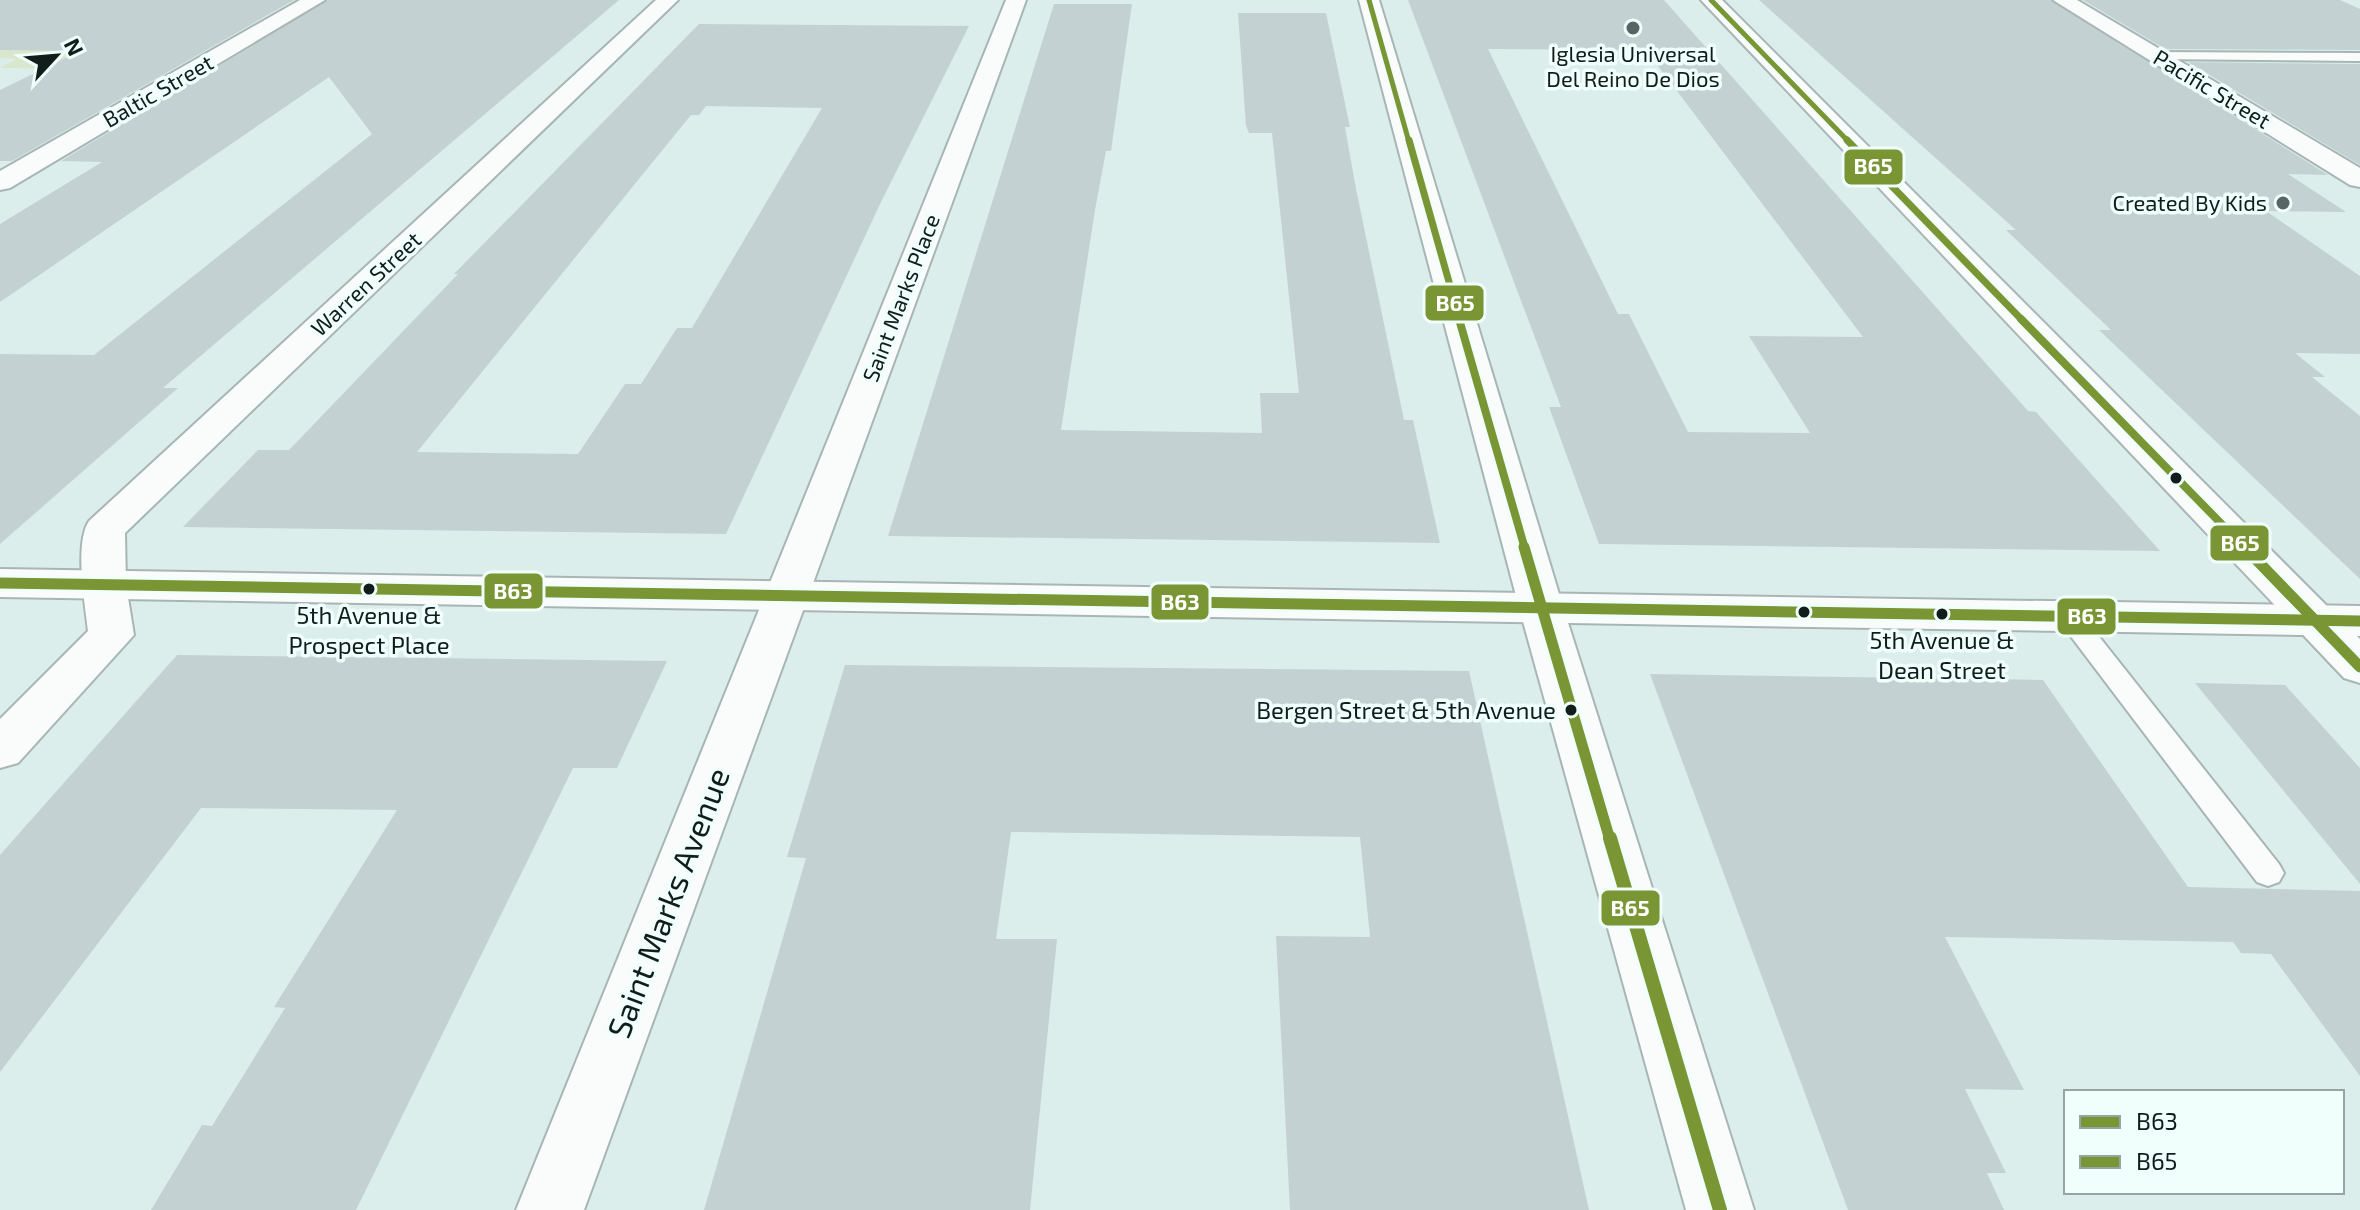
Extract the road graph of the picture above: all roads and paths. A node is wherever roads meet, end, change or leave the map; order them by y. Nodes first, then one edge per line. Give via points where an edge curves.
1 (315, 0) edge
2 (668, 0) edge
3 (1016, 0) edge
4 (1369, 0) edge
5 (1711, 0) edge
6 (2063, 0) edge
7 (2157, 56) junction
8 (2360, 57) edge
9 (2360, 179) edge
10 (0, 182) edge
11 (0, 583) edge
12 (104, 585) junction
13 (788, 596) junction
14 (1541, 607) junction
15 (2069, 616) junction
16 (2314, 619) junction
17 (2360, 621) edge
18 (2360, 667) edge
19 (0, 750) edge
20 (2268, 873) dead end
21 (550, 1210) edge
22 (1720, 1210) edge

1 - 10 street, Baltic Street
2 - 12 street, Warren Street via 104,530
3 - 13 street, Saint Marks Place
4 - 14 street
5 - 16 street
6 - 7 street, Pacific Street
7 - 8 lane
7 - 9 street, Pacific Street
11 - 12 street
12 - 13 street
12 - 19 street, Warren Street via 111,635
13 - 14 street
13 - 21 street, Saint Marks Avenue
14 - 15 street
14 - 22 street
15 - 16 street
15 - 20 lane
16 - 17 street
16 - 18 street

